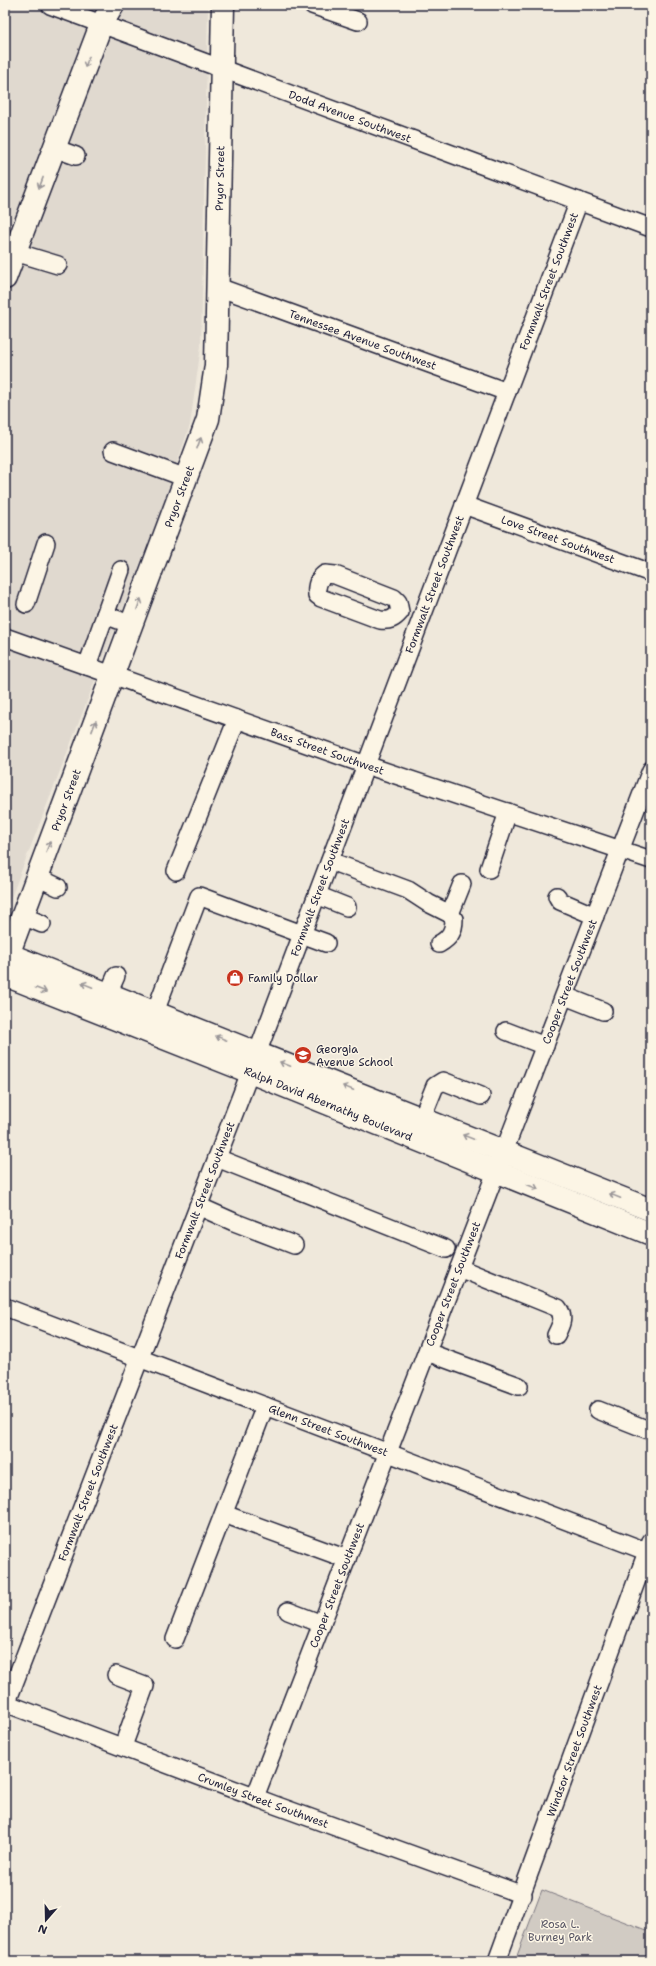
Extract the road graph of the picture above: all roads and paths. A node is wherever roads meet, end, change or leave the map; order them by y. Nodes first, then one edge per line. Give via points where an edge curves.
1 (50, 5) edge
2 (113, 5) edge
3 (223, 5) edge
4 (312, 5) edge
5 (358, 21) dead end
6 (101, 25) junction
7 (222, 70) junction
8 (54, 148) junction
9 (76, 156) dead end
10 (579, 201) junction
11 (651, 228) edge
12 (15, 252) junction
13 (58, 265) dead end
14 (5, 278) edge
15 (218, 286) junction
16 (507, 392) junction
17 (113, 451) dead end
18 (186, 478) junction
19 (464, 505) junction
20 (46, 543) dead end
21 (121, 570) dead end
22 (651, 573) edge
23 (26, 604) dead end
24 (400, 612) dead end
25 (105, 615) junction
26 (421, 620) junction
27 (132, 625) junction
28 (5, 637) edge
29 (86, 666) junction
30 (113, 675) junction
31 (237, 719) junction
32 (366, 765) junction
33 (651, 770) edge
34 (508, 812) junction
35 (621, 849) junction
36 (651, 860) edge
37 (330, 861) junction
38 (488, 869) dead end
39 (176, 871) dead end
40 (37, 877) junction
41 (462, 884) dead end
42 (58, 887) dead end
43 (317, 895) junction
44 (557, 896) dead end
45 (347, 907) dead end
46 (450, 914) junction
47 (23, 916) junction
48 (595, 916) junction
49 (42, 924) dead end
50 (302, 934) junction
51 (326, 943) dead end
52 (439, 944) dead end
53 (6, 956) edge
54 (5, 975) edge
55 (564, 996) junction
56 (603, 1011) dead end
57 (154, 1012) junction
58 (506, 1031) dead end
59 (545, 1046) junction
60 (254, 1062) junction
61 (481, 1096) dead end
62 (422, 1118) junction
63 (504, 1151) junction
64 (217, 1158) junction
65 (496, 1172) junction
66 (198, 1206) junction
67 (651, 1210) edge
68 (651, 1234) edge
69 (294, 1245) dead end
70 (446, 1249) dead end
71 (459, 1268) junction
72 (5, 1307) edge
73 (556, 1335) dead end
74 (427, 1352) junction
75 (140, 1358) junction
76 (519, 1386) dead end
77 (265, 1406) junction
78 (598, 1410) dead end
79 (651, 1432) edge
80 (388, 1453) junction
81 (224, 1514) junction
82 (650, 1548) edge
83 (347, 1559) junction
84 (288, 1611) dead end
85 (322, 1624) junction
86 (175, 1639) dead end
87 (116, 1675) dead end
88 (6, 1704) edge
89 (123, 1746) junction
90 (255, 1797) junction
91 (523, 1895) junction
92 (497, 1961) edge

1 - 6 street, Dodd Avenue Southwest
2 - 6 main road
3 - 7 main road, Pryor Street
4 - 5 street
6 - 7 street, Dodd Avenue Southwest
6 -> 8 main road
7 - 10 street, Dodd Avenue Southwest
7 - 15 main road, Pryor Street
8 - 9 street
8 -> 12 main road
10 - 11 street, Dodd Avenue Southwest
10 - 16 street, Formwalt Street Southwest
12 - 13 street
12 - 14 main road
15 - 16 street, Tennessee Avenue Southwest
18 -> 15 main road, Pryor Street via 208,419 216,365
16 - 19 street, Formwalt Street Southwest
17 - 18 street
27 -> 18 main road, Pryor Street
19 - 22 street, Love Street Southwest
19 - 26 street, Formwalt Street Southwest
20 - 23 street
21 - 25 street
24 - 26 street
25 - 27 street
25 - 29 street
26 - 32 street, Formwalt Street Southwest
27 - 30 main road, Pryor Street
28 - 29 street, Bass Street Southwest
29 - 30 street, Bass Street Southwest
30 - 31 street, Bass Street Southwest
40 -> 30 main road, Pryor Street
31 - 32 street, Bass Street Southwest
31 - 39 street
32 - 34 street, Bass Street Southwest
32 - 37 street, Formwalt Street Southwest
33 - 35 street, Cooper Street Southwest
34 - 35 street, Bass Street Southwest
34 - 38 street
35 - 36 street, Bass Street Southwest
35 - 48 street, Cooper Street Southwest
37 - 43 street, Formwalt Street Southwest
37 - 46 street via 408,890
40 - 42 street
40 - 47 main road, Pryor Street
41 - 46 street
43 - 45 street
43 - 50 street, Formwalt Street Southwest
44 - 48 street via 560,901
46 - 52 street via 454,919 452,934
47 - 49 street
47 - 53 main road, Pryor Street
48 - 55 street, Cooper Street Southwest
50 - 51 street
50 - 57 street via 199,896
50 - 60 street, Formwalt Street Southwest
57 -> 53 main road, Ralph David Abernathy Boulevard via 112,984
54 -> 60 main road, Ralph David Abernathy Boulevard
55 - 56 street
55 - 59 street, Cooper Street Southwest
60 -> 57 main road, Ralph David Abernathy Boulevard
58 - 59 street
59 - 63 street, Cooper Street Southwest
62 -> 60 main road, Ralph David Abernathy Boulevard
60 - 64 street, Formwalt Street Southwest
60 - 65 main road, Ralph David Abernathy Boulevard
61 - 62 street via 443,1081 435,1086
63 -> 62 main road, Ralph David Abernathy Boulevard
63 - 65 street, Cooper Street Southwest
67 -> 63 main road, Ralph David Abernathy Boulevard
64 - 66 street, Formwalt Street Southwest
64 - 70 street
65 -> 68 main road, Ralph David Abernathy Boulevard
65 - 71 street, Cooper Street Southwest
66 - 69 street
66 - 75 street, Formwalt Street Southwest
71 - 73 street via 558,1308 562,1314 562,1322
71 - 74 street, Cooper Street Southwest
72 - 75 street, Glenn Street Southwest
74 - 76 street
74 - 80 street, Cooper Street Southwest
75 - 77 street, Glenn Street Southwest
75 - 88 street, Formwalt Street Southwest
77 - 80 street, Glenn Street Southwest
77 - 81 street
78 - 79 street
80 - 82 street, Glenn Street Southwest
80 - 83 street, Cooper Street Southwest
81 - 83 street
81 - 86 street
82 - 91 street, Windsor Street Southwest
83 - 85 street, Cooper Street Southwest
84 - 85 street
85 - 90 street, Cooper Street Southwest
87 - 89 street via 145,1686
88 - 89 street, Crumley Street Southwest
89 - 90 street, Crumley Street Southwest
90 - 91 street, Crumley Street Southwest
91 - 92 street, Windsor Street Southwest

